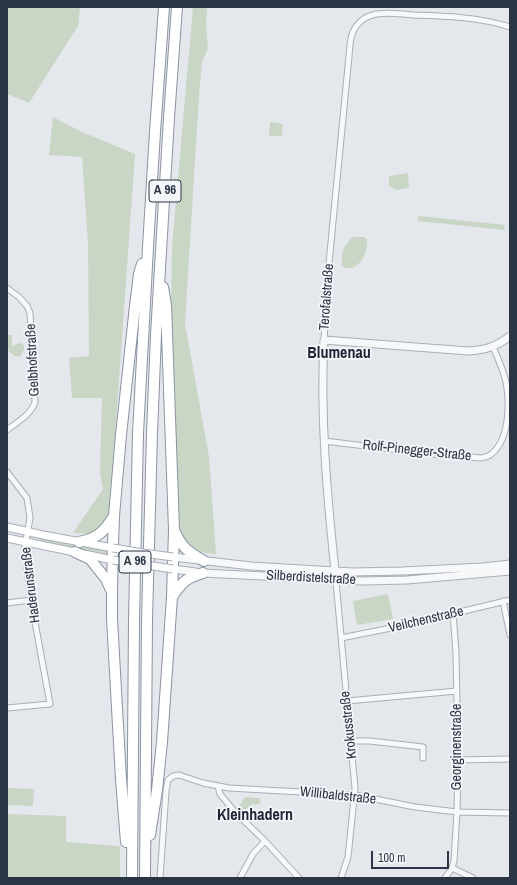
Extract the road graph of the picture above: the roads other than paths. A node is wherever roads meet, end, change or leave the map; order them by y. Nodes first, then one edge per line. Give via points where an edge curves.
1 (164, 7) edge
2 (177, 7) edge
3 (510, 27) edge
4 (148, 247) junction
5 (160, 265) junction
6 (7, 288) edge
7 (510, 336) edge
8 (324, 340) junction
9 (493, 347) junction
10 (509, 410) edge
11 (7, 430) edge
12 (324, 441) junction
13 (7, 472) edge
14 (114, 516) junction
15 (7, 527) edge
16 (174, 530) junction
17 (28, 531) junction
18 (7, 538) edge
19 (26, 542) junction
20 (79, 542) junction
21 (113, 548) junction
22 (75, 552) junction
23 (173, 557) junction
24 (113, 560) junction
25 (204, 561) junction
26 (510, 564) edge
27 (173, 569) junction
28 (335, 571) junction
29 (510, 571) edge
30 (203, 573) junction
31 (336, 580) junction
32 (112, 590) junction
33 (172, 596) junction
34 (31, 600) junction
35 (510, 600) edge
36 (503, 601) junction
37 (7, 603) edge
38 (452, 614) junction
39 (510, 635) edge
40 (341, 638) junction
41 (457, 691) junction
42 (347, 700) junction
43 (7, 708) edge
44 (350, 741) junction
45 (423, 758) dead end
46 (510, 759) edge
47 (458, 760) junction
48 (218, 786) junction
49 (355, 795) junction
50 (457, 812) junction
51 (510, 813) edge
52 (265, 841) junction
53 (452, 868) junction
54 (145, 874) edge
55 (131, 878) edge
56 (160, 878) edge
57 (240, 878) edge
58 (298, 878) edge
59 (341, 878) edge
60 (445, 878) edge
61 (473, 878) edge

1 - 4 highway, A 96
2 - 5 highway, A 96
3 - 8 street, Terofalstraße via 458,16 398,14 375,14 358,25 351,38 349,56
4 - 14 highway via 139,274 134,306
4 - 55 highway, A 96 via 138,433
5 - 16 highway via 166,305
5 - 54 highway, A 96 via 151,449
6 - 11 street, Gelbhofstraße via 19,297 30,313 35,402 30,412
7 - 9 street
8 - 9 street via 468,351
8 - 12 street, Terofalstraße
9 - 10 street, Rolf-Pinegger-Straße via 505,380
10 - 12 street, Rolf-Pinegger-Straße via 503,439 489,456 481,458
12 - 28 street, Terofalstraße via 328,512
13 - 17 street, Haderunstraße via 27,498 30,518
14 - 20 highway via 96,537
14 - 21 highway
15 - 17 main road
16 - 23 highway
16 - 25 highway via 186,550
17 - 19 street, Haderunstraße
17 - 20 main road
18 - 19 main road, Silberdistelstraße
19 - 22 main road, Silberdistelstraße
19 - 34 street, Haderunstraße
20 - 21 main road
21 - 23 main road, bridge
21 - 24 highway
22 - 24 main road, Silberdistelstraße
22 - 32 highway via 90,559
23 - 25 street, Silberdistelstraße
23 - 27 highway
24 - 27 main road, Silberdistelstraße, bridge
24 - 32 highway
25 - 28 street, Silberdistelstraße
26 - 28 street, Silberdistelstraße via 374,572
27 - 30 street, Silberdistelstraße
27 - 33 highway
28 - 31 street, Krokusstraße
29 - 31 street, Silberdistelstraße via 407,580
30 - 31 street, Silberdistelstraße
30 - 33 highway via 186,580
31 - 40 street, Krokusstraße
32 - 55 highway via 121,771
33 - 54 highway via 157,790
34 - 37 street
34 - 43 street, Haderunstraße via 50,704
35 - 36 street, Veilchenstraße
36 - 38 street, Veilchenstraße
36 - 39 street
38 - 40 street, Veilchenstraße
38 - 41 street, Georginenstraße via 456,644
40 - 42 street, Krokusstraße
41 - 42 street
41 - 47 street, Georginenstraße
42 - 44 street, Krokusstraße
44 - 45 street via 423,747
44 - 49 street, Krokusstraße
46 - 47 street
47 - 50 street, Georginenstraße
48 - 49 street, Willibaldstraße
48 - 52 street via 220,794 235,812
48 - 56 street, Willibaldstraße via 179,775 168,780
49 - 50 street, Willibaldstraße
49 - 59 street, Krokusstraße via 348,857
50 - 51 street, Willibaldstraße
50 - 53 street, Georginenstraße
52 - 57 street via 253,854
52 - 58 street
53 - 60 street, Georginenstraße
53 - 61 street

